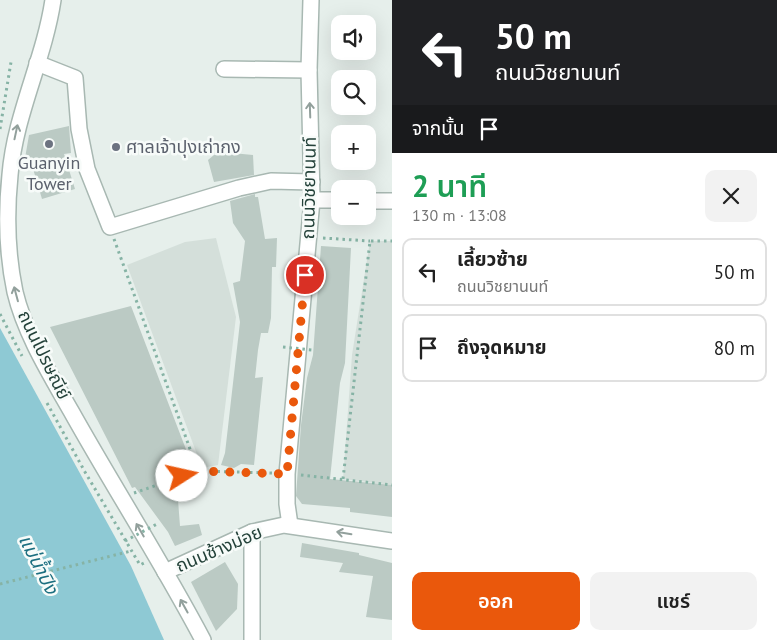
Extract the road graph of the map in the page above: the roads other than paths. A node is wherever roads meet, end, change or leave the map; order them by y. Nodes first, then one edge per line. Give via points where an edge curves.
1 (53, 0) edge
2 (311, 0) edge
3 (37, 63) junction
4 (224, 69) dead end
5 (309, 70) junction
6 (312, 182) junction
7 (312, 200) junction
8 (331, 200) edge
9 (376, 201) edge
10 (392, 201) edge
11 (290, 525) junction
12 (252, 532) junction
13 (392, 541) edge
14 (165, 572) junction
15 (203, 640) edge
16 (252, 640) edge

1 - 3 street, ถนนไปรษณีย์
2 - 5 street, ถนนวิชยานนท์
3 - 6 street via 75,78 79,129 87,169 110,227 239,188 271,181
14 -> 3 street, ถนนไปรษณีย์ via 34,342 16,293 9,253 10,176 19,119
4 - 5 street
6 -> 5 street, ถนนวิชยานนท์
6 - 7 street, ถนนวิชยานนท์
7 - 8 street
7 - 11 street, ถนนวิชยานนท์ via 287,474
9 - 10 street
11 - 12 street, ถนนช้างม่อย
13 -> 11 street, ถนนช้างม่อย
12 - 14 street, ถนนช้างม่อย
12 - 16 street
15 -> 14 street

